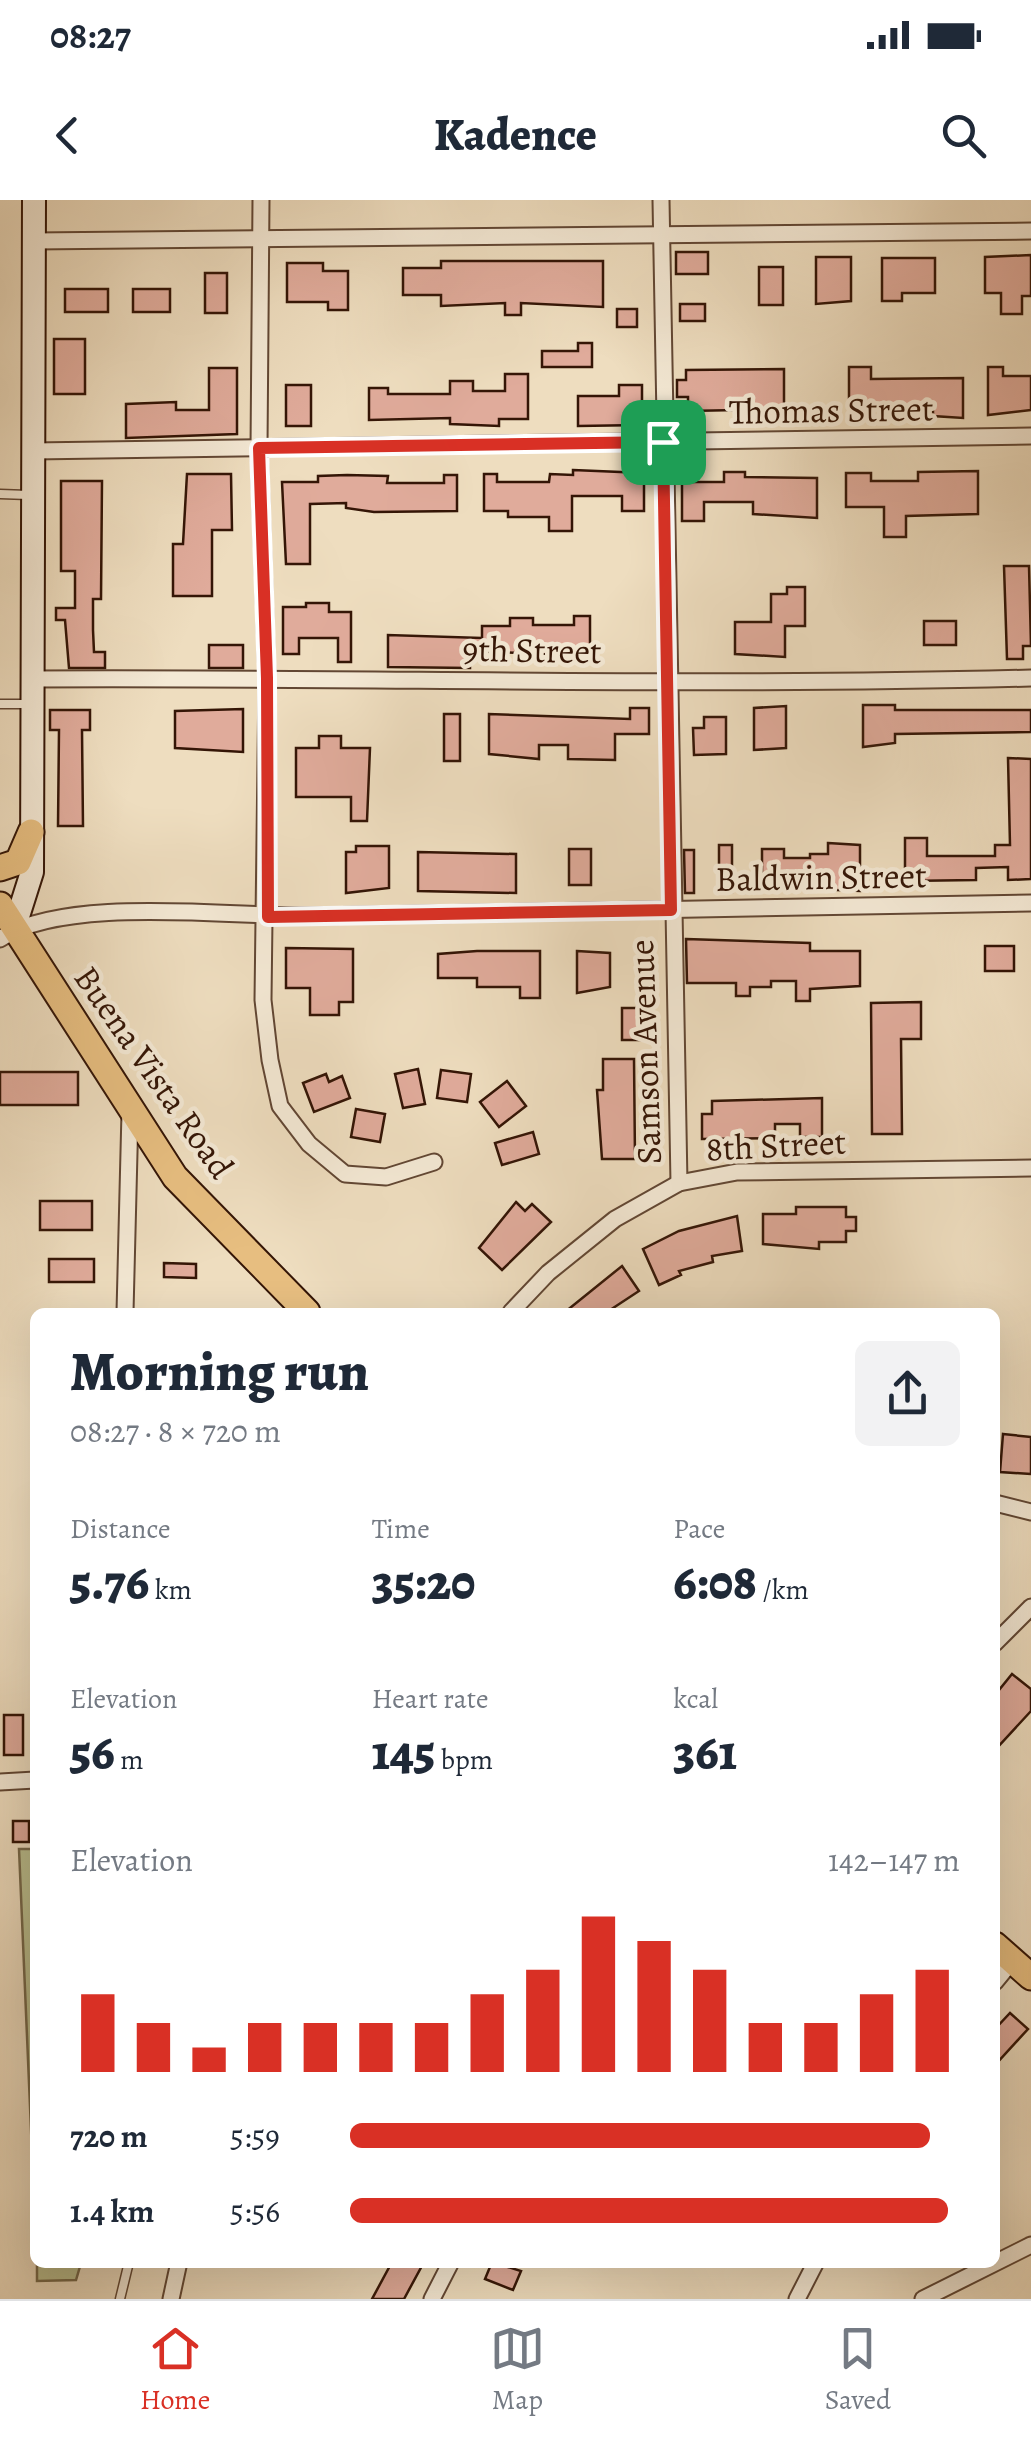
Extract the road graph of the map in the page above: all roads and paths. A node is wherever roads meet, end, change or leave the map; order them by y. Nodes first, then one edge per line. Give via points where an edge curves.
1 (34, 200) edge
2 (261, 200) edge
3 (660, 200) edge
4 (1031, 230) edge
5 (661, 233) junction
6 (34, 240) junction
7 (262, 241) junction
8 (1031, 436) edge
9 (663, 442) junction
10 (259, 448) junction
11 (33, 451) junction
12 (0, 494) edge
13 (33, 494) junction
14 (267, 678) junction
15 (1031, 678) edge
16 (32, 679) junction
17 (667, 683) junction
18 (0, 704) edge
19 (32, 704) junction
20 (31, 832) junction
21 (0, 868) edge
22 (1031, 903) edge
23 (0, 904) edge
24 (671, 910) junction
25 (268, 917) junction
26 (7, 934) edge
27 (130, 1107) junction
28 (434, 1162) dead end
29 (1031, 1168) edge
30 (679, 1182) junction
31 (125, 1308) edge
32 (303, 1308) edge
33 (515, 1308) edge
34 (1000, 1504) edge
35 (1031, 1512) edge
36 (1031, 1607) edge
37 (1000, 1638) edge
38 (30, 1780) edge
39 (0, 1782) edge
40 (1031, 2246) edge
41 (1000, 2261) edge
42 (128, 2268) edge
43 (178, 2268) edge
44 (448, 2268) edge
45 (813, 2268) edge
46 (986, 2268) edge
47 (120, 2299) edge
48 (171, 2299) edge
49 (432, 2299) edge
50 (797, 2299) edge
51 (923, 2299) edge

1 - 6 street
2 - 7 street
3 - 5 street, Samson Avenue
4 - 5 street
5 - 7 street
5 - 9 street, Samson Avenue
6 - 7 street
6 - 11 street
7 - 10 street
8 - 9 street, Thomas Street
9 - 10 street, Thomas Street
9 - 17 street, Samson Avenue
10 - 11 street, Thomas Street
10 - 14 street
11 - 13 street
12 - 13 lane
13 - 16 street
14 - 16 street, 9th Street
14 - 17 street, 9th Street
14 - 25 street
15 - 17 street, 9th Street
16 - 19 street
17 - 24 street, Samson Avenue
18 - 19 lane
19 - 20 street
20 - 21 main road via 18,862
20 - 26 street via 32,872
22 - 24 street, Baldwin Street
23 - 26 main road, Buena Vista Road
24 - 25 street, Baldwin Street
24 - 30 street, Samson Avenue
25 - 26 street, Baldwin Street via 100,914
25 - 28 street via 263,1000 280,1106 344,1174 386,1177
26 - 27 main road, Buena Vista Road
27 - 31 street
27 - 32 main road, Buena Vista Road via 175,1177
29 - 30 street, 8th Street via 737,1172
30 - 33 street, 8th Street via 615,1219
34 - 35 street
36 - 37 street
38 - 39 street
40 - 41 street
42 - 47 lane
43 - 48 street
44 - 49 street
45 - 50 street
46 - 51 street

